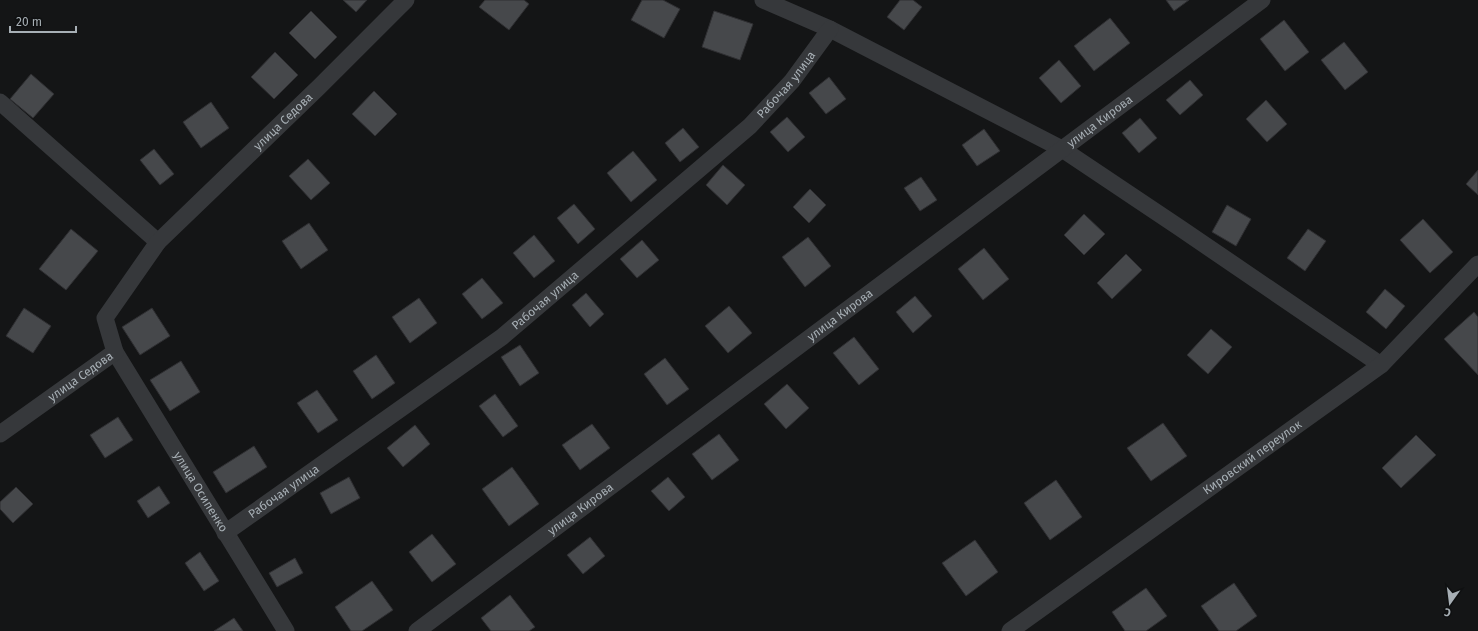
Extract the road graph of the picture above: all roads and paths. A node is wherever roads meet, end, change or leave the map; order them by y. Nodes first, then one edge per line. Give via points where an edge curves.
1 (406, 0) edge
2 (763, 0) edge
3 (1262, 0) edge
4 (830, 29) junction
5 (0, 102) edge
6 (1062, 149) junction
7 (158, 242) junction
8 (1478, 264) edge
9 (115, 352) junction
10 (1381, 365) junction
11 (0, 434) edge
12 (225, 533) junction
13 (286, 631) edge
14 (417, 631) edge
15 (1010, 631) edge

1 - 7 street, улица Седова
2 - 4 street
3 - 6 street, улица Кирова
4 - 6 street
4 - 12 street, Рабочая улица via 792,81 750,126 502,337
5 - 7 street
6 - 10 street
6 - 14 street, улица Кирова
7 - 9 street, улица Седова via 105,318
8 - 10 street, Кировский переулок
9 - 11 street, улица Седова
9 - 12 street, улица Осипенко
10 - 15 street, Кировский переулок
12 - 13 street, улица Осипенко

